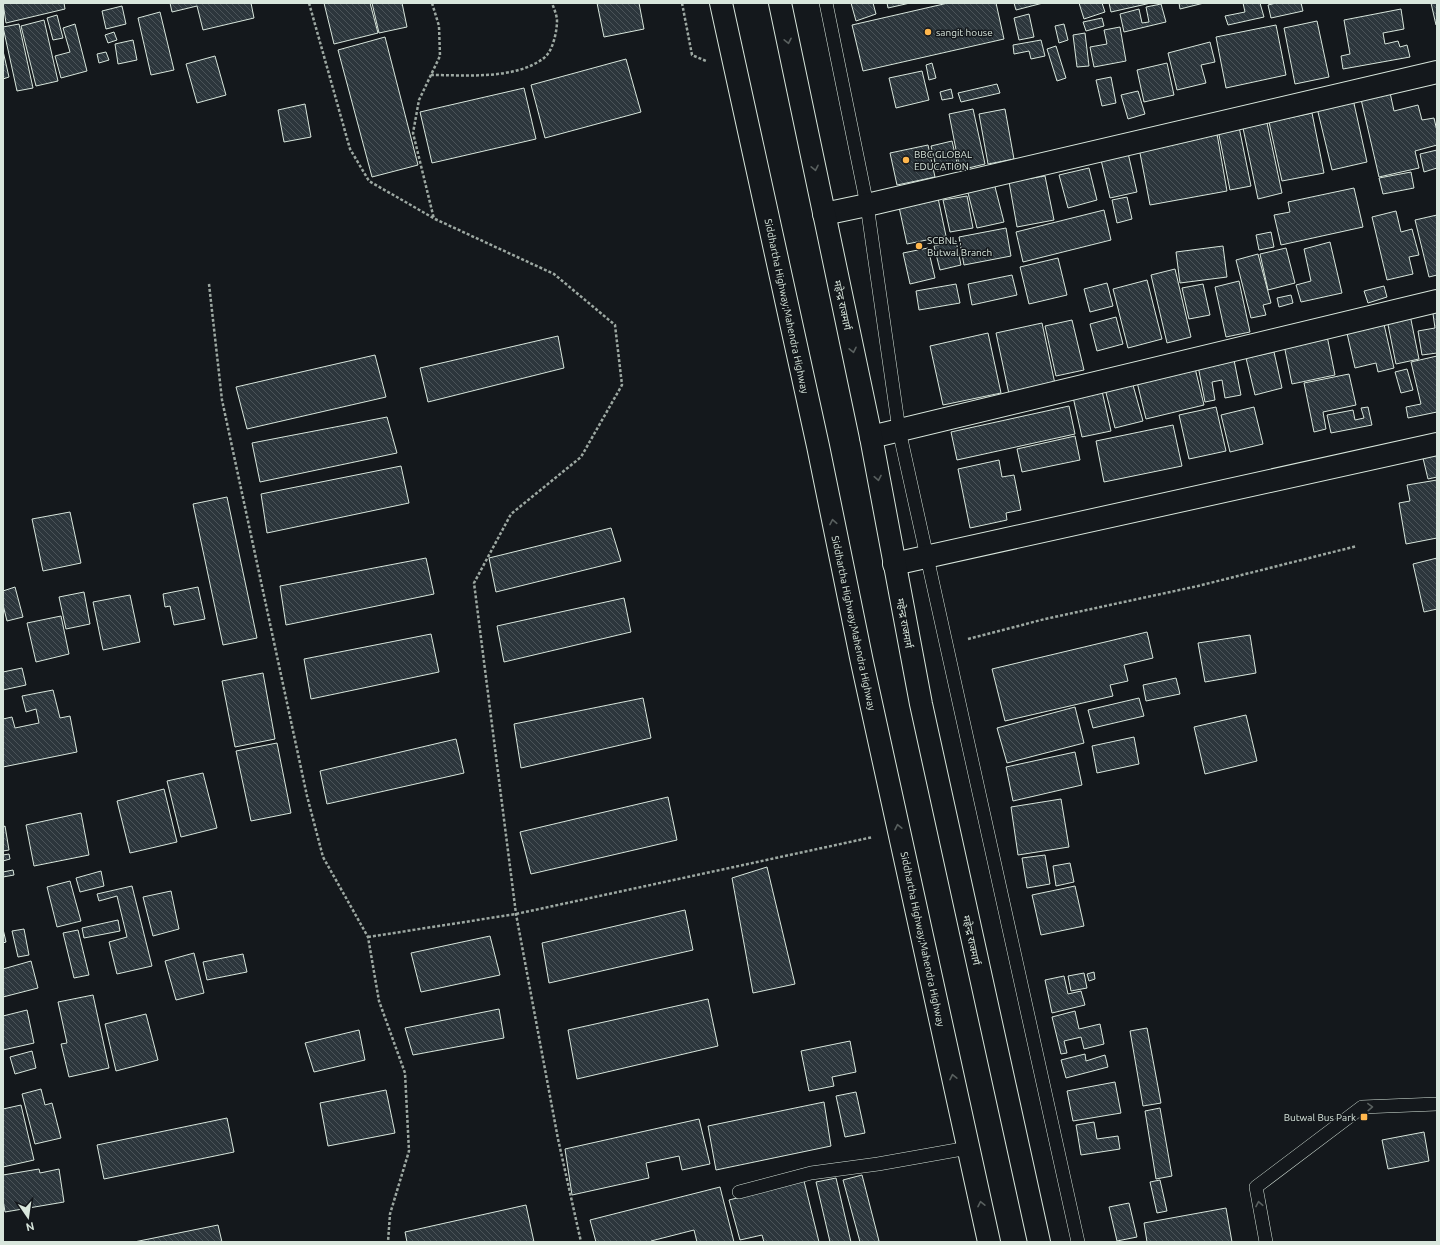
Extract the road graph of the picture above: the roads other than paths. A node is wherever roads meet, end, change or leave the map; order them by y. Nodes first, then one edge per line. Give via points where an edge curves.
1 (721, 3) edge
2 (780, 3) edge
3 (826, 3) edge
4 (1437, 72) edge
5 (867, 206) junction
6 (824, 214) junction
7 (1437, 301) edge
8 (899, 430) junction
9 (871, 437) junction
10 (1437, 444) edge
11 (928, 557) junction
12 (894, 564) junction
13 (1437, 1104) edge
14 (968, 1148) junction
15 (738, 1192) dead end
16 (989, 1242) edge
17 (1039, 1242) edge
18 (1078, 1242) edge
19 (1266, 1242) edge

14 -> 1 main road, Siddhartha Highway;Mahendra Highway
2 -> 6 main road, महेन्द्र राजमार्ग
3 - 5 lane
4 - 5 main road
5 - 6 main road
5 - 8 lane
6 -> 9 main road, महेन्द्र राजमार्ग
7 - 8 main road
8 - 9 main road
8 - 11 lane
9 -> 12 main road, महेन्द्र राजमार्ग
10 - 11 main road
11 - 12 main road
11 - 18 lane
12 - 17 main road, महेन्द्र राजमार्ग via 920,704
19 -> 13 lane via 1256,1187 1362,1107
14 - 15 lane via 811,1173
16 -> 14 main road, Siddhartha Highway;Mahendra Highway

